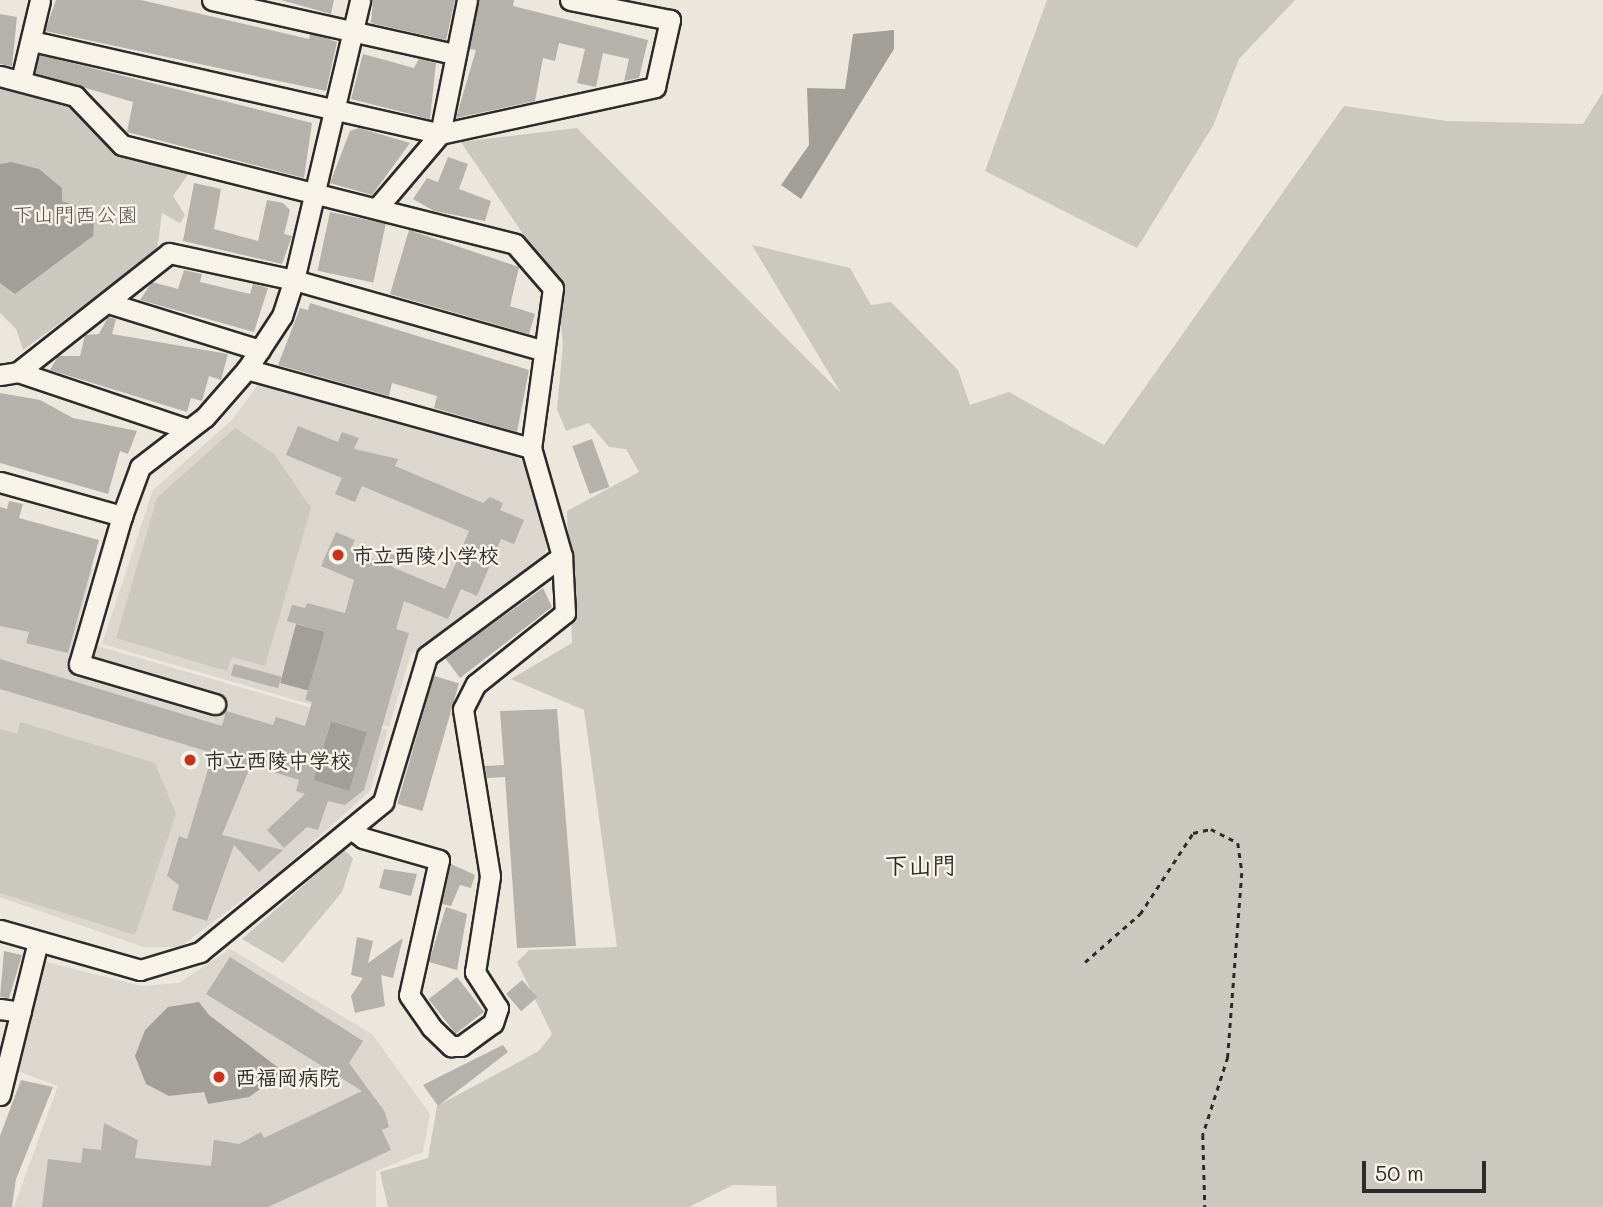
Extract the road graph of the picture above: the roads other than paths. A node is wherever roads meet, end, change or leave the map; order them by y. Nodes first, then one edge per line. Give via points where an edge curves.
1 (40, 0) edge
2 (212, 0) edge
3 (360, 0) edge
4 (467, 0) edge
5 (570, 0) edge
6 (353, 33) junction
7 (32, 41) junction
8 (454, 54) junction
9 (0, 76) edge
10 (20, 80) junction
11 (335, 111) junction
12 (440, 134) junction
13 (316, 193) junction
14 (377, 208) junction
15 (294, 280) junction
16 (108, 303) junction
17 (260, 350) junction
18 (541, 350) junction
19 (247, 369) junction
20 (9, 374) edge
21 (187, 429) junction
22 (531, 448) junction
23 (0, 482) edge
24 (122, 516) junction
25 (562, 556) junction
26 (215, 704) dead end
27 (351, 829) junction
28 (0, 930) edge
29 (38, 942) junction
30 (0, 1009) edge
31 (21, 1012) junction
32 (5, 1065) edge
33 (0, 1095) edge

1 - 7 street
2 - 6 street
3 - 6 street
4 - 8 street
5 - 12 street via 670,20 655,87
6 - 8 street
6 - 11 street
7 - 10 street
7 - 11 street
8 - 12 street
9 - 10 street
10 - 13 street via 75,96 122,145
11 - 12 street
11 - 13 street
12 - 14 street
13 - 14 street
13 - 15 street
14 - 18 street via 516,244 553,288
15 - 16 street via 169,253
15 - 17 street
15 - 18 street
16 - 17 street
16 - 20 street
17 - 19 street
18 - 22 street
19 - 21 street
19 - 22 street
20 - 21 street
21 - 24 street via 140,467
22 - 25 street
23 - 24 street
24 - 26 street via 79,664
25 - 27 street via 427,656 383,802
25 - 27 street via 565,613 476,684 463,709 490,876 475,972 498,1008 493,1023 461,1046 451,1046 431,1027 410,995 439,860 363,838
27 - 29 street via 188,960 140,970
28 - 29 street
29 - 31 street
30 - 31 street
31 - 32 street
32 - 33 street

